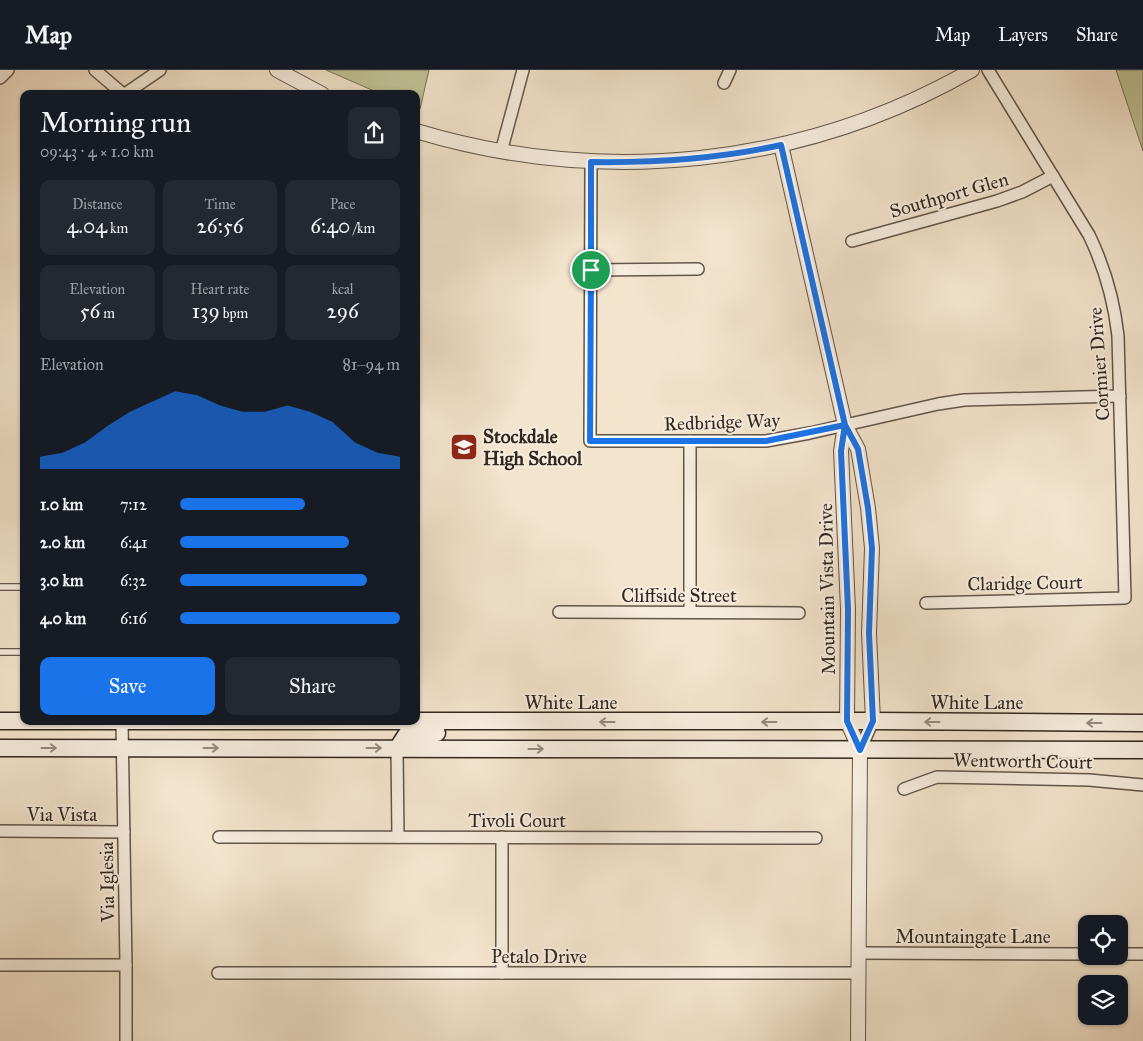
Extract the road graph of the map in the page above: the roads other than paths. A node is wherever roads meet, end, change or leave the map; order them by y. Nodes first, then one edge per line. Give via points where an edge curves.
1 (8, 70) edge
2 (95, 70) edge
3 (160, 70) edge
4 (277, 70) edge
5 (523, 70) edge
6 (730, 70) edge
7 (972, 70) edge
8 (988, 70) edge
9 (0, 78) edge
10 (724, 83) dead end
11 (119, 90) edge
12 (130, 90) edge
13 (314, 90) edge
14 (420, 131) edge
15 (781, 145) junction
16 (501, 152) junction
17 (591, 162) junction
18 (1053, 176) junction
19 (852, 241) dead end
20 (698, 269) dead end
21 (591, 270) junction
22 (1120, 396) junction
23 (845, 425) junction
24 (690, 441) junction
25 (0, 587) edge
26 (20, 587) edge
27 (1125, 598) joint
28 (926, 603) dead end
29 (559, 612) dead end
30 (690, 612) junction
31 (799, 612) dead end
32 (0, 652) edge
33 (20, 652) edge
34 (847, 721) junction
35 (873, 721) junction
36 (0, 722) edge
37 (20, 722) edge
38 (420, 722) edge
39 (465, 722) junction
40 (1143, 723) edge
41 (122, 725) edge
42 (0, 748) edge
43 (122, 748) junction
44 (397, 748) junction
45 (860, 750) junction
46 (1143, 750) edge
47 (1143, 785) edge
48 (904, 789) dead end
49 (0, 831) edge
50 (124, 832) junction
51 (219, 837) dead end
52 (398, 837) junction
53 (502, 837) junction
54 (816, 838) dead end
55 (860, 953) junction
56 (1078, 954) edge
57 (1128, 954) edge
58 (1143, 954) edge
59 (0, 965) edge
60 (126, 965) junction
61 (218, 972) dead end
62 (502, 973) junction
63 (859, 973) junction
64 (126, 1041) edge
65 (858, 1041) edge

1 - 9 street
2 - 11 street
3 - 12 street
4 - 13 street
5 - 16 street
6 - 10 street
7 - 15 street via 871,118
8 - 18 street, Cormier Drive
14 - 16 street
15 - 17 street via 684,160
15 - 23 street, Mountain Vista Drive
16 - 17 street
17 - 21 street
18 - 19 street, Southport Glen via 997,201
18 - 22 street, Cormier Drive via 1089,235 1109,284 1118,336
20 - 21 street
21 - 24 street, Redbridge Way via 590,441
22 - 23 street, Redbridge Way via 964,400
22 - 27 street, Cormier Drive
23 - 24 street, Redbridge Way via 766,441
23 - 34 street, Mountain Vista Drive via 841,451 848,609
23 - 35 street, Mountain Vista Drive via 858,449 872,548 869,633
24 - 30 street
25 - 26 lane
27 - 28 street, Claridge Court
29 - 30 street, Cliffside Street
30 - 31 street, Cliffside Street
32 - 33 lane
34 - 35 main road, White Lane
34 -> 39 main road, White Lane
34 - 45 street, Mountain Vista Drive
40 -> 35 main road, White Lane
35 - 45 street, Mountain Vista Drive
36 - 37 main road, White Lane
38 - 39 main road, White Lane
39 - 44 main road via 452,733 406,735
41 - 43 street, Via Iglesia
42 -> 43 main road
43 -> 44 main road
43 - 50 street, Via Iglesia
44 -> 45 main road
44 - 52 street
45 - 46 main road
45 - 55 street, Mountain Vista Drive
47 - 48 street, Wentworth Court via 1089,780 938,777
49 - 50 street, Via Vista
50 - 60 street, Via Iglesia
51 - 52 street, Tivoli Court
52 - 53 street, Tivoli Court
53 - 54 street, Tivoli Court
53 - 62 street
55 - 56 street, Mountaingate Lane
55 - 63 street, Mountain Vista Drive
57 - 58 street
59 - 60 street
60 - 64 street, Via Iglesia
61 - 62 street, Petalo Drive
62 - 63 street, Petalo Drive
63 - 65 street, Mountain Vista Drive

